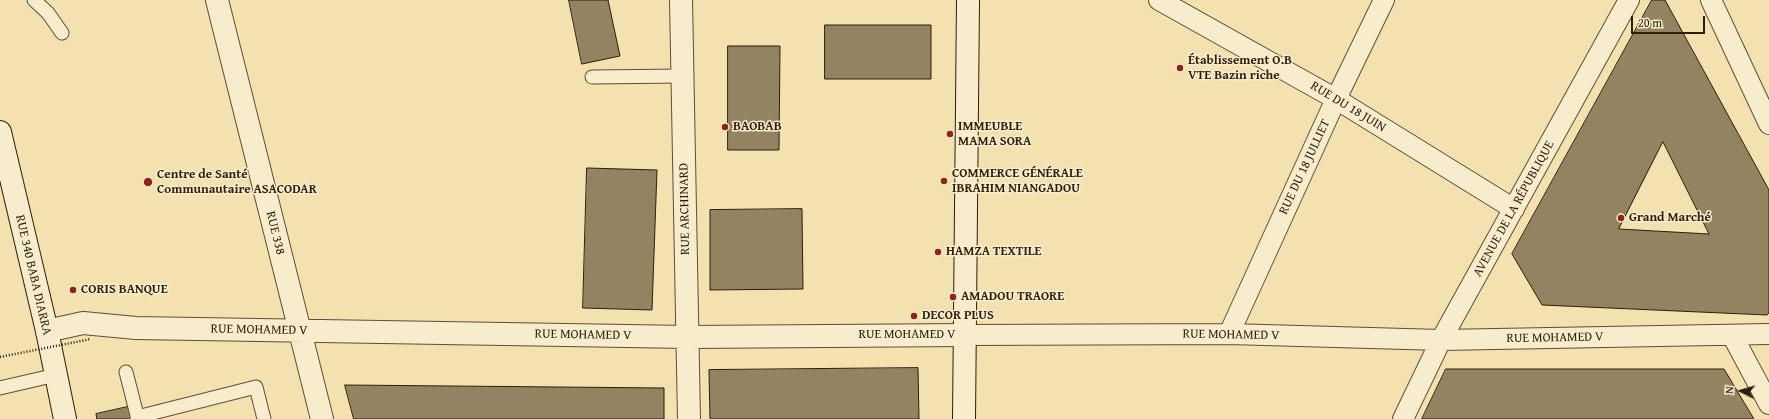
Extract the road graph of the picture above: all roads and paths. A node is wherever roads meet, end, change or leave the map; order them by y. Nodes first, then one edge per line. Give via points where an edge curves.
1 (34, 0) edge
2 (218, 0) edge
3 (681, 0) edge
4 (968, 0) edge
5 (1159, 0) edge
6 (1384, 0) edge
7 (1629, 0) edge
8 (1711, 0) edge
9 (62, 32) dead end
10 (683, 76) junction
11 (592, 77) dead end
12 (1336, 99) junction
13 (1769, 124) edge
14 (0, 132) edge
15 (1514, 208) junction
16 (300, 330) junction
17 (47, 331) junction
18 (1228, 334) junction
19 (1769, 334) edge
20 (966, 335) junction
21 (1732, 335) junction
22 (688, 337) junction
23 (92, 339) dead end
24 (1442, 340) junction
25 (0, 357) edge
26 (126, 372) dead end
27 (56, 375) junction
28 (0, 388) edge
29 (1769, 404) edge
30 (137, 418) edge
31 (65, 419) edge
32 (264, 419) edge
33 (322, 419) edge
34 (688, 419) edge
35 (964, 419) edge
36 (1403, 419) edge

1 - 9 lane
2 - 16 street, RUE 338
3 - 10 street, RUE ARCHINARD
4 - 20 street
5 - 12 street, RUE DU 18 JUIN
6 - 12 street, RUE DU 18 JULLIET
7 - 15 street, AVENUE DE LA RÉPUBLIQUE
8 - 13 street
10 - 11 lane
10 - 22 street, RUE ARCHINARD
12 - 15 street, RUE DU 18 JUIN
12 - 18 street, RUE DU 18 JULLIET
14 - 17 street, RUE 340 BABA DIARRA
15 - 24 street, AVENUE DE LA RÉPUBLIQUE
16 - 17 street, RUE MOHAMED V via 136,328 83,323
16 - 22 street, RUE MOHAMED V
16 - 33 street, RUE 338
17 - 27 street, RUE 340 BABA DIARRA
18 - 20 street, RUE MOHAMED V
18 - 24 street, RUE MOHAMED V
19 - 21 street, RUE MOHAMED V
20 - 22 street, RUE MOHAMED V
20 - 35 street
21 - 24 street, RUE MOHAMED V
21 - 29 street
22 - 34 street, RUE ARCHINARD
23 - 25 path, bridge
24 - 36 street, AVENUE DE LA RÉPUBLIQUE
26 - 30 lane
27 - 28 lane
27 - 31 street, RUE 340 BABA DIARRA
30 - 32 lane via 256,387

